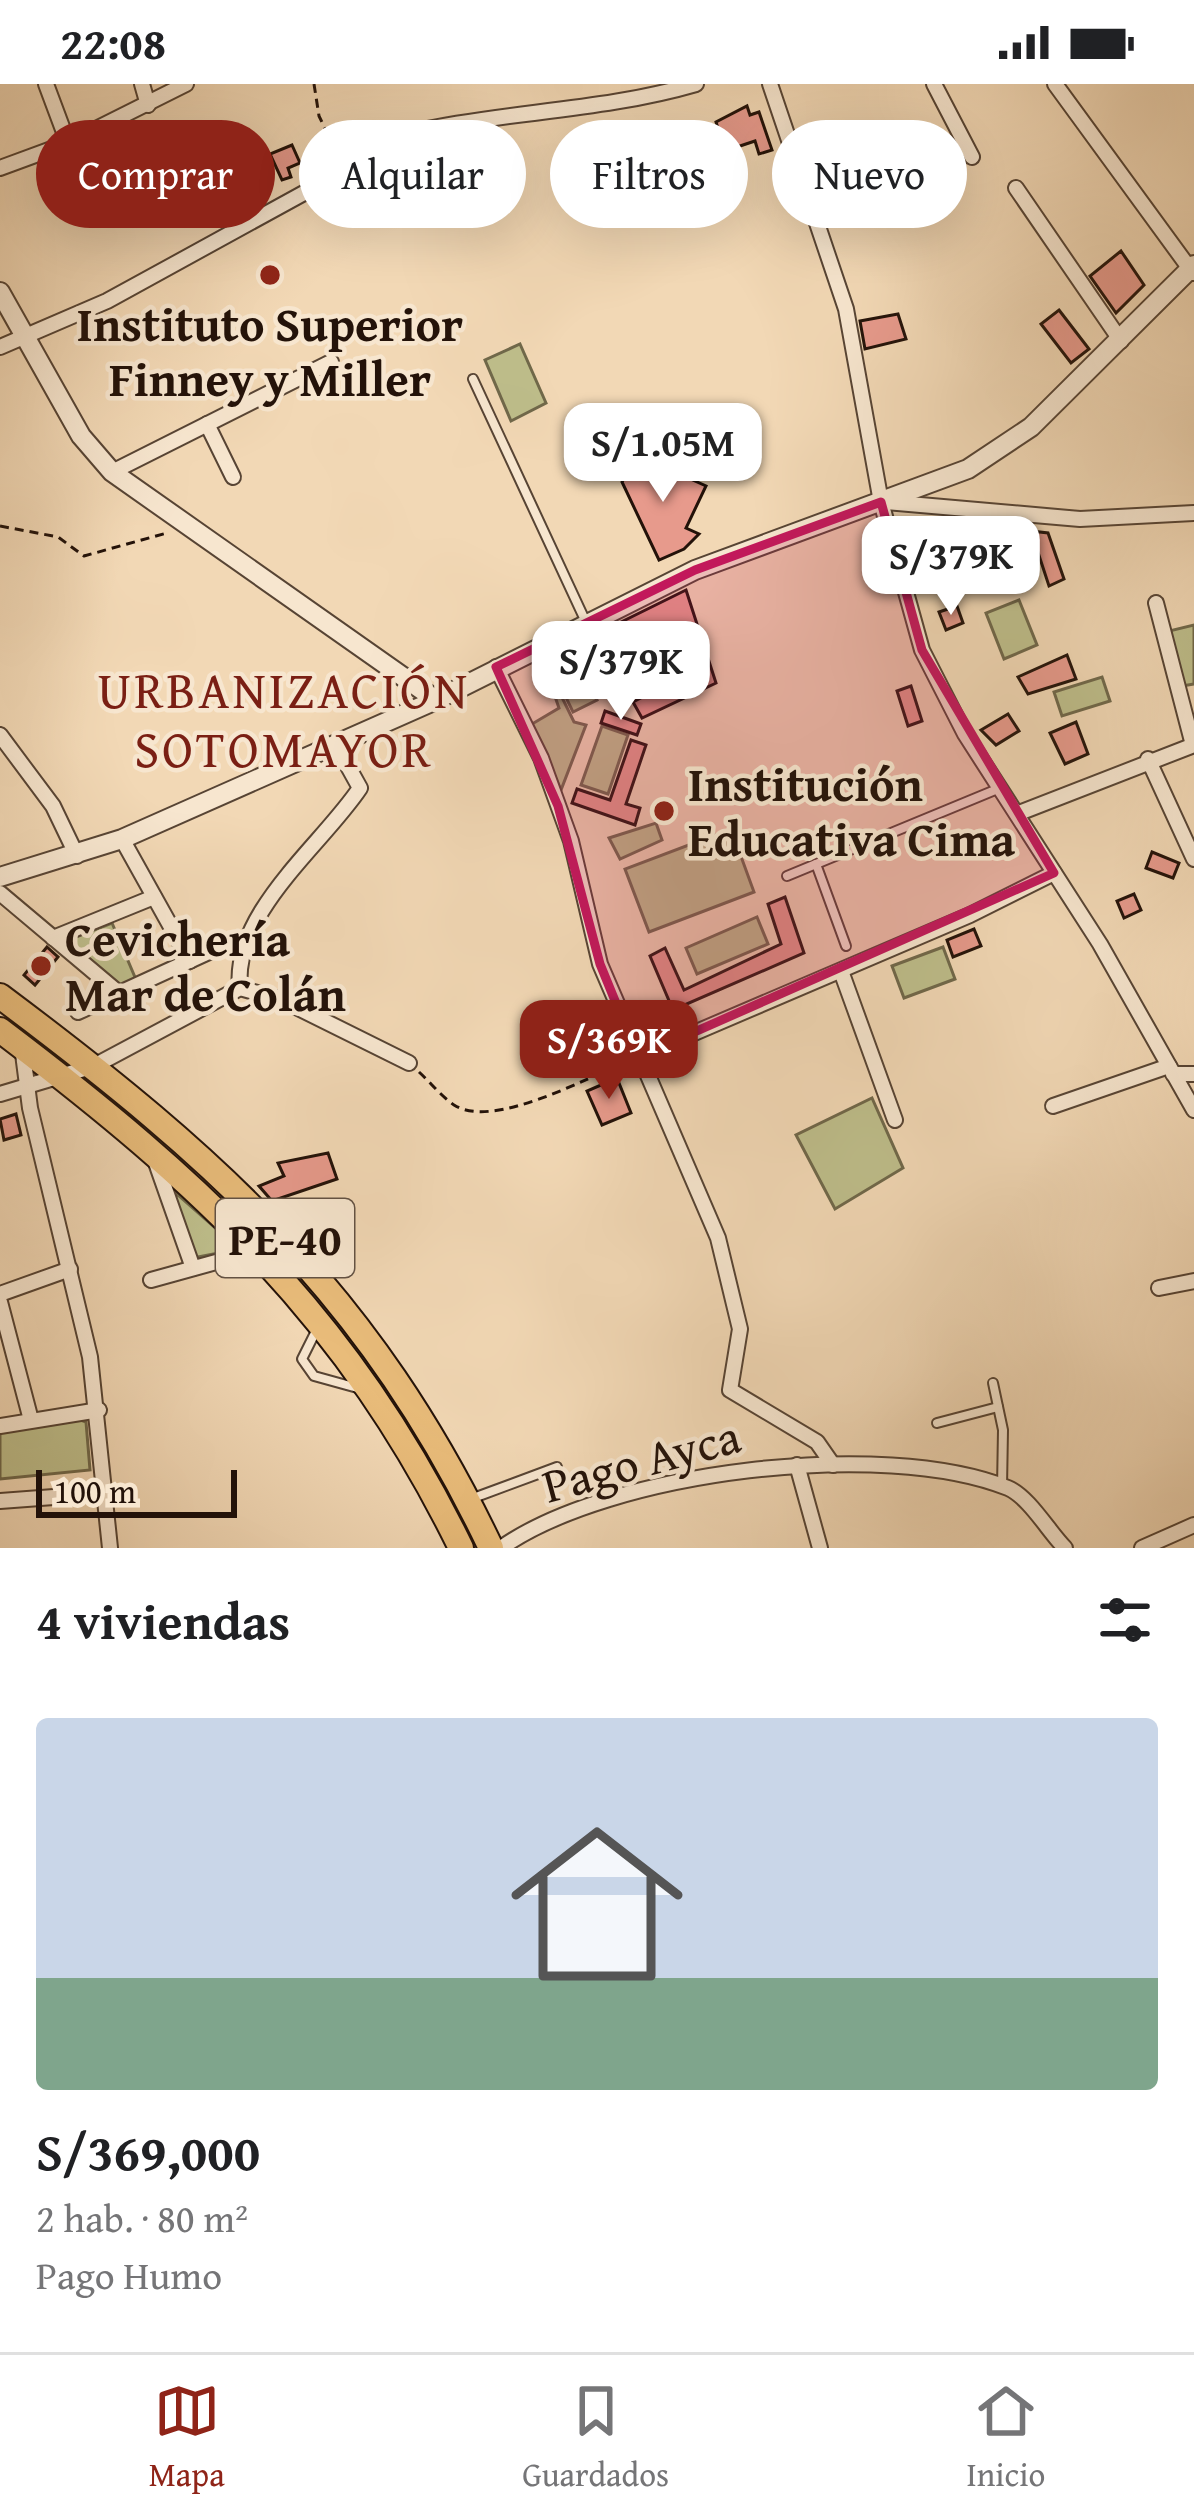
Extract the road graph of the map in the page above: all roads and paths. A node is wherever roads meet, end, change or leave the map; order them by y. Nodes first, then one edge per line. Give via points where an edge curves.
1 (46, 84) edge
2 (142, 84) edge
3 (186, 84) edge
4 (314, 84) edge
5 (696, 84) edge
6 (770, 84) edge
7 (934, 84) edge
8 (1055, 84) edge
9 (148, 105) junction
10 (59, 120) edge
11 (116, 120) edge
12 (322, 120) edge
13 (469, 120) edge
14 (36, 155) edge
15 (972, 157) dead end
16 (0, 168) edge
17 (1016, 188) dead end
18 (299, 196) edge
19 (1193, 270) edge
20 (0, 292) edge
21 (25, 340) junction
22 (1120, 341) junction
23 (0, 347) edge
24 (331, 362) dead end
25 (473, 379) dead end
26 (207, 424) junction
27 (112, 472) junction
28 (233, 477) dead end
29 (881, 502) junction
30 (1194, 513) edge
31 (0, 526) edge
32 (182, 526) junction
33 (1156, 603) dead end
34 (585, 622) junction
35 (496, 667) junction
36 (436, 700) junction
37 (0, 735) edge
38 (335, 743) junction
39 (1194, 745) edge
40 (1148, 758) junction
41 (1001, 788) junction
42 (1019, 813) junction
43 (122, 839) junction
44 (77, 856) junction
45 (1194, 859) edge
46 (816, 864) junction
47 (1054, 873) junction
48 (787, 876) dead end
49 (0, 877) edge
50 (0, 893) edge
51 (154, 897) junction
52 (53, 938) junction
53 (222, 946) dead end
54 (846, 946) dead end
55 (190, 961) junction
56 (841, 971) junction
57 (240, 988) junction
58 (120, 994) junction
59 (0, 996) edge
60 (78, 1012) dead end
61 (0, 1030) edge
62 (22, 1046) junction
63 (638, 1057) junction
64 (409, 1063) joint
65 (94, 1066) junction
66 (1171, 1070) junction
67 (1194, 1074) edge
68 (62, 1077) junction
69 (26, 1086) junction
70 (0, 1094) edge
71 (0, 1105) edge
72 (1053, 1106) dead end
73 (1194, 1110) edge
74 (895, 1120) dead end
75 (152, 1149) junction
76 (259, 1250) junction
77 (193, 1268) junction
78 (70, 1269) junction
79 (151, 1280) dead end
80 (1194, 1282) edge
81 (1160, 1288) dead end
82 (0, 1298) edge
83 (343, 1303) junction
84 (321, 1320) junction
85 (993, 1383) dead end
86 (374, 1392) junction
87 (998, 1407) junction
88 (99, 1410) junction
89 (31, 1420) junction
90 (937, 1423) dead end
91 (0, 1426) edge
92 (797, 1465) junction
93 (833, 1465) junction
94 (557, 1467) dead end
95 (1002, 1487) junction
96 (107, 1493) junction
97 (468, 1500) junction
98 (0, 1501) edge
99 (1194, 1525) edge
100 (110, 1548) edge
101 (461, 1548) edge
102 (491, 1548) edge
103 (502, 1548) edge
104 (820, 1548) edge
105 (1065, 1548) edge
106 (1142, 1548) edge

1 - 10 street
2 - 9 street
3 - 9 street
4 - 12 path
5 - 13 street via 628,104
6 - 29 street via 846,309
7 - 15 street
8 - 19 street
9 - 11 street
14 - 16 street
17 - 22 street
18 - 21 street
19 - 22 street
20 - 21 street
21 - 23 street
21 - 27 street via 81,436
22 - 29 street via 1000,451
24 - 26 street
25 - 34 lane
26 - 27 street
26 - 28 street
27 - 32 street
29 - 30 street via 1080,519
29 - 34 street via 716,561
29 - 41 street via 922,650
31 - 32 path via 58,537 84,556
32 - 36 street
33 - 39 street
34 - 35 street
35 - 36 street
35 - 63 street via 541,758 600,964
36 - 38 street
37 - 44 street via 53,806
38 - 43 street
38 - 57 street via 360,788 249,933
39 - 40 street
40 - 42 street
40 - 45 street
41 - 42 street
41 - 46 lane
42 - 47 street
43 - 44 street
43 - 51 street
44 - 49 street
46 - 48 lane
46 - 54 lane
47 - 56 street
47 - 66 street
50 - 52 street
51 - 52 street
51 - 55 street
52 - 58 street
53 - 55 street
55 - 58 street
56 - 63 street
56 - 74 street
57 - 64 street via 372,1040
57 - 65 street
58 - 60 street
59 - 65 highway, PE-40
61 - 62 highway, PE-40
62 - 68 highway, PE-40
62 - 69 street
63 - 64 path via 505,1109 475,1112 455,1106
63 - 93 street via 730,1275 740,1329 730,1390 818,1442
65 - 68 street
65 - 83 highway, PE-40 via 230,1184
66 - 67 street
66 - 72 street
66 - 73 street
68 - 69 street
68 - 75 highway, PE-40
69 - 70 street
69 - 71 street
69 - 78 street
75 - 76 highway, PE-40
75 - 77 street
76 - 77 street
76 - 84 highway, PE-40
77 - 79 street
78 - 82 street
78 - 88 street
80 - 81 street
82 - 89 street
83 - 84 highway
83 - 97 highway, PE-40 via 410,1397
84 - 86 highway, PE-40
84 - 86 lane via 302,1359 314,1376
85 - 87 lane
86 - 101 highway, PE-40
87 - 90 lane
87 - 95 lane
88 - 89 street
88 - 96 street
89 - 91 street
92 - 93 street, Pago Ayca
92 - 103 street, Pago Ayca via 725,1471 649,1490 527,1530
92 - 104 street
93 - 95 street, Pago Ayca via 903,1467
94 - 97 lane
95 - 105 street via 1017,1493
96 - 98 street
96 - 100 street
97 - 102 highway, PE-40
99 - 106 street

